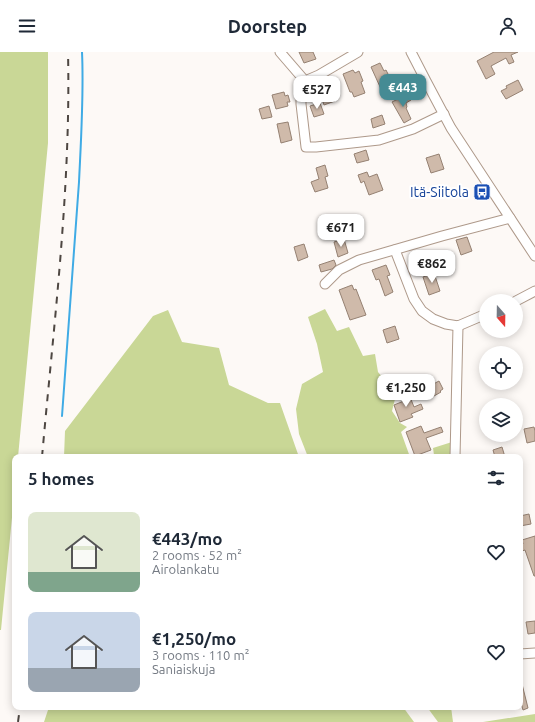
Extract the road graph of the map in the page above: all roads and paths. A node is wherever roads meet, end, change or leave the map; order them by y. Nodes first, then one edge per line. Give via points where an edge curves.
1 (280, 52) edge
2 (358, 52) edge
3 (411, 52) edge
4 (305, 81) junction
5 (444, 114) junction
6 (510, 218) junction
7 (395, 250) junction
8 (535, 256) edge
9 (325, 284) dead end
10 (535, 291) edge
11 (523, 297) edge
12 (479, 317) edge
13 (458, 326) junction
14 (455, 454) edge
15 (535, 652) edge
16 (523, 654) edge

1 - 4 street
2 - 4 street
3 - 5 street
4 - 5 street via 301,91 301,104 306,146 379,140 413,129
5 - 6 street
6 - 7 street
6 - 8 street
7 - 9 street via 359,260 339,270
7 - 13 street via 414,299 422,311 433,319
10 - 11 street
12 - 13 street
13 - 14 street
15 - 16 street

